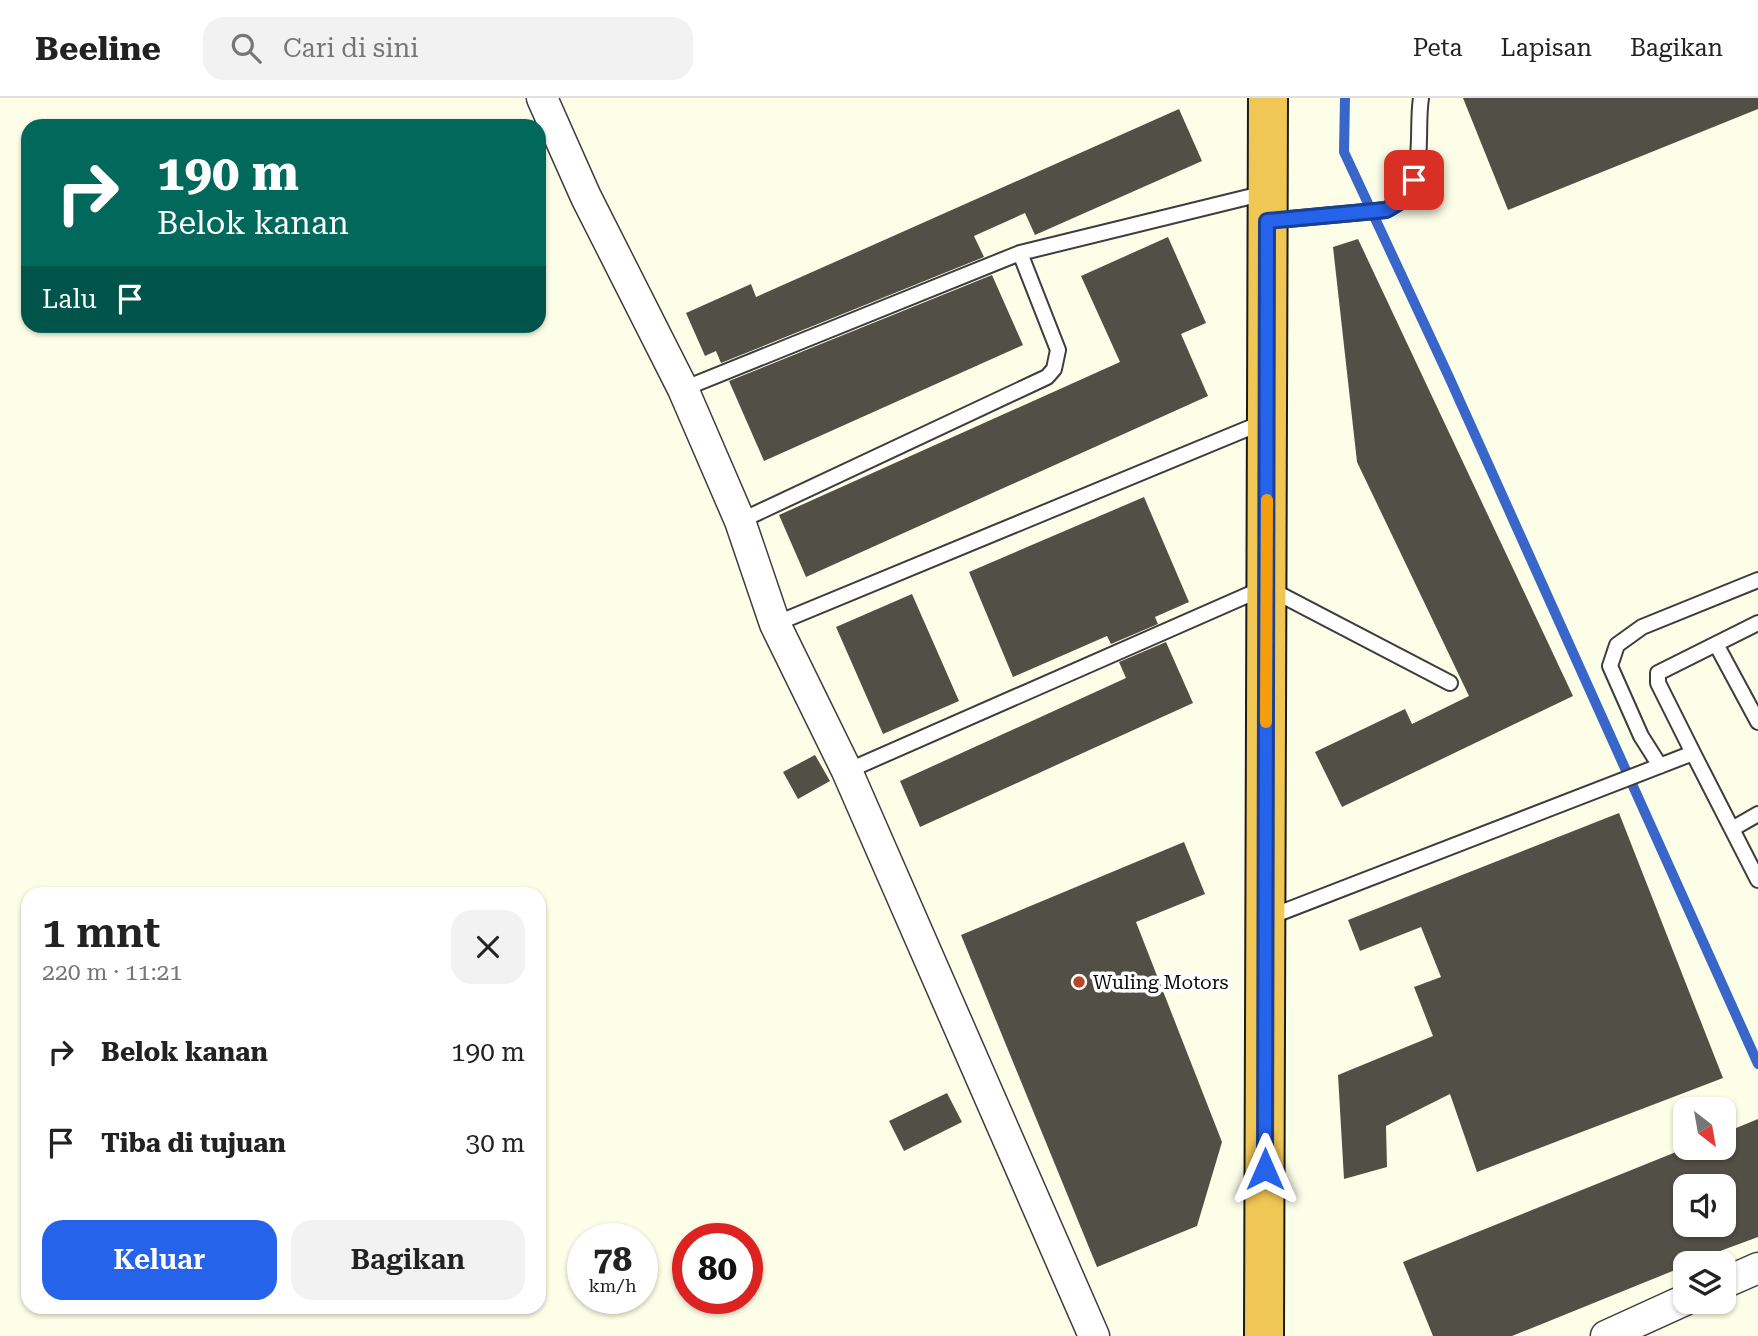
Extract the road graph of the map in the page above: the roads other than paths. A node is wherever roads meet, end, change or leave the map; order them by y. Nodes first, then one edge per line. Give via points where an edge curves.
1 (542, 98) edge
2 (1268, 98) edge
3 (1421, 98) edge
4 (1267, 207) junction
5 (1020, 253) junction
6 (683, 389) junction
7 (1268, 420) junction
8 (740, 521) junction
9 (1758, 579) edge
10 (1266, 587) junction
11 (1758, 623) edge
12 (775, 624) junction
13 (1716, 643) junction
14 (1450, 683) dead end
15 (1758, 722) edge
16 (1693, 752) junction
17 (1655, 767) junction
18 (847, 771) junction
19 (1758, 814) edge
20 (1732, 829) junction
21 (1758, 880) edge
22 (1265, 918) junction
23 (1758, 1268) edge
24 (1736, 1278) edge
25 (1673, 1305) edge
26 (1094, 1336) edge
27 (1264, 1336) edge
28 (1606, 1336) edge

1 - 6 street via 586,197
2 - 4 highway
3 - 4 lane via 1421,146 1414,180 1398,203 1386,210 1347,215
4 - 5 lane
4 - 7 highway
5 - 6 lane
5 - 8 lane via 1058,350 1047,377
6 - 8 street
7 - 10 highway
7 - 12 lane
8 - 12 street
9 - 17 lane via 1642,627 1617,645 1610,666
10 - 14 lane
10 - 18 lane
10 - 22 highway
11 - 13 lane
12 - 18 street
13 - 15 lane
13 - 16 lane via 1662,670 1657,679
16 - 17 lane
16 - 20 lane
17 - 22 lane
18 - 26 street
19 - 20 lane
20 - 21 lane
22 - 27 highway
23 - 24 street
25 - 28 street

